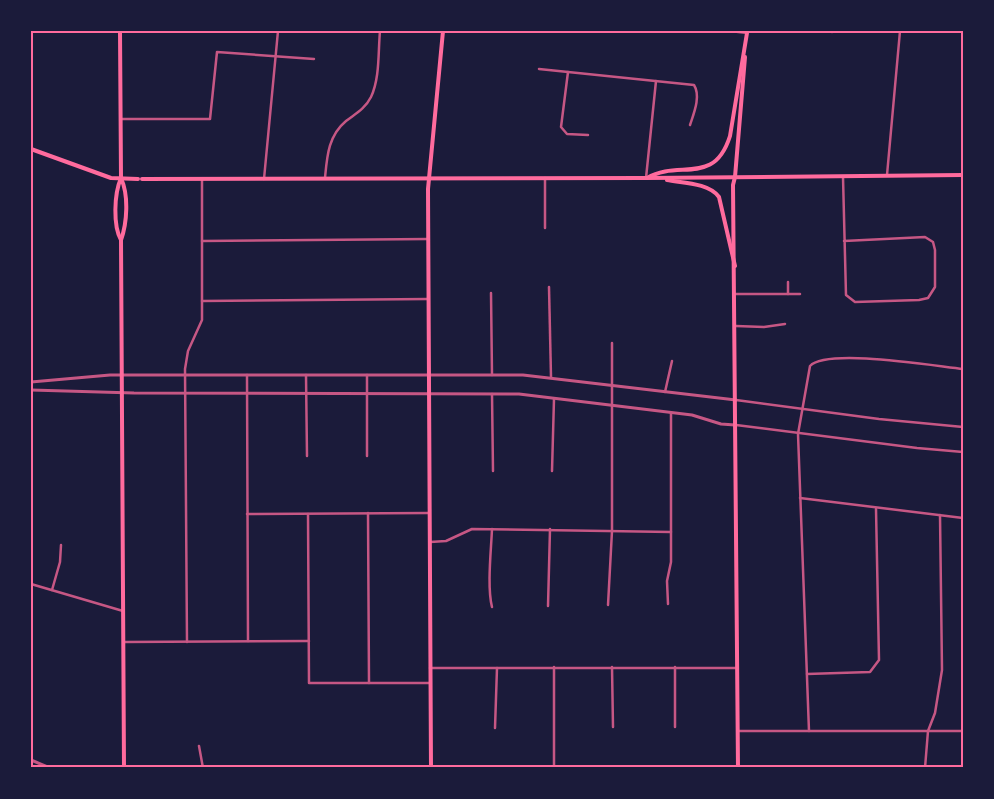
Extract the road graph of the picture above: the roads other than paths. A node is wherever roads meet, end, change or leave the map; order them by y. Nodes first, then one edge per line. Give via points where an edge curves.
1 (120, 31) edge
2 (278, 31) edge
3 (380, 31) edge
4 (443, 31) edge
5 (730, 31) edge
6 (900, 31) edge
7 (747, 32) edge
8 (276, 56) junction
9 (314, 59) dead end
10 (539, 69) dead end
11 (568, 72) junction
12 (656, 81) junction
13 (121, 119) junction
14 (690, 125) dead end
15 (588, 135) dead end
16 (31, 149) edge
17 (888, 175) junction
18 (963, 175) edge
19 (843, 176) junction
20 (735, 177) junction
21 (121, 178) junction
22 (325, 178) junction
23 (429, 178) junction
24 (545, 178) junction
25 (646, 178) junction
26 (658, 178) junction
27 (202, 179) junction
28 (264, 179) junction
29 (545, 228) dead end
30 (428, 239) junction
31 (121, 240) junction
32 (202, 240) junction
33 (844, 241) junction
34 (735, 266) junction
35 (788, 282) dead end
36 (549, 287) dead end
37 (491, 293) dead end
38 (736, 294) junction
39 (788, 294) junction
40 (800, 294) dead end
41 (430, 299) junction
42 (202, 301) junction
43 (785, 324) dead end
44 (736, 326) junction
45 (612, 343) dead end
46 (672, 361) dead end
47 (963, 369) edge
48 (492, 374) junction
49 (122, 375) junction
50 (185, 375) junction
51 (247, 375) junction
52 (306, 375) junction
53 (367, 375) junction
54 (430, 375) junction
55 (551, 377) junction
56 (31, 382) edge
57 (612, 386) junction
58 (31, 390) edge
59 (122, 392) junction
60 (665, 392) junction
61 (186, 393) junction
62 (247, 393) junction
63 (306, 393) junction
64 (367, 394) junction
65 (430, 394) junction
66 (492, 394) junction
67 (554, 399) junction
68 (736, 400) junction
69 (612, 407) junction
70 (801, 408) junction
71 (671, 414) junction
72 (736, 425) junction
73 (963, 427) edge
74 (798, 434) junction
75 (963, 452) edge
76 (307, 456) dead end
77 (367, 456) dead end
78 (493, 471) dead end
79 (552, 471) dead end
80 (800, 498) junction
81 (876, 509) junction
82 (368, 513) junction
83 (429, 513) junction
84 (247, 514) junction
85 (308, 514) junction
86 (940, 515) junction
87 (963, 518) edge
88 (492, 529) junction
89 (550, 529) junction
90 (612, 531) junction
91 (671, 532) junction
92 (430, 542) junction
93 (61, 545) dead end
94 (31, 584) edge
95 (52, 590) junction
96 (668, 604) dead end
97 (608, 605) dead end
98 (548, 606) dead end
99 (492, 607) dead end
100 (123, 611) junction
101 (248, 641) junction
102 (309, 641) junction
103 (124, 642) junction
104 (187, 642) junction
105 (554, 667) junction
106 (612, 667) junction
107 (675, 667) junction
108 (430, 668) junction
109 (497, 668) junction
110 (737, 668) junction
111 (807, 674) junction
112 (369, 683) junction
113 (430, 683) junction
114 (613, 727) dead end
115 (675, 727) dead end
116 (495, 728) dead end
117 (738, 731) junction
118 (809, 731) junction
119 (928, 731) junction
120 (963, 731) edge
121 (199, 746) dead end
122 (31, 760) edge
123 (50, 768) edge
124 (124, 768) edge
125 (203, 768) edge
126 (431, 768) edge
127 (554, 768) edge
128 (738, 768) edge
129 (925, 768) edge

1 - 13 main road
2 - 8 street
3 - 22 street via 371,96 361,110 335,133 328,148
4 - 23 main road
5 - 7 street
6 - 17 street
7 - 20 main road
7 - 25 main road via 730,136 719,157 699,169 658,172
8 - 9 street
8 - 13 street via 217,52 210,119
8 - 28 street
10 - 11 street
11 - 12 street
11 - 15 street via 561,127 567,134
12 - 14 street via 694,85 697,94
12 - 25 street
13 - 21 main road
16 - 21 main road via 112,178
17 - 18 main road
17 - 19 main road
19 - 20 main road
19 - 33 street
20 - 26 main road
20 - 34 main road
21 - 27 main road
21 - 31 main road via 125,228
21 - 31 main road via 117,194 117,233
22 - 23 main road
22 - 28 main road
23 - 24 main road
23 - 30 main road
24 - 25 main road
24 - 29 street
25 - 26 main road
26 - 34 main road via 716,192
27 - 28 main road
27 - 32 street
30 - 32 street
30 - 41 main road
31 - 49 main road
32 - 42 street
33 - 33 street via 925,237 933,242 935,250 934,291 928,298 919,300 851,300 845,293
34 - 38 main road
35 - 39 street
36 - 55 street
37 - 48 street
38 - 39 street
38 - 44 main road
39 - 40 street
41 - 42 street
41 - 54 main road
42 - 50 street via 201,325 188,351
43 - 44 street
44 - 68 main road
45 - 57 street
46 - 60 street
47 - 70 street via 870,359 820,359 808,370
48 - 54 street
48 - 55 street
49 - 50 street
49 - 56 street
49 - 59 main road
50 - 51 street
50 - 61 street
51 - 52 street
51 - 62 street
52 - 53 street
52 - 63 street
53 - 54 street
53 - 64 street
54 - 65 main road
55 - 57 street
57 - 60 street
57 - 69 street
58 - 59 street
59 - 61 street
59 - 100 main road
60 - 68 street
61 - 62 street
61 - 104 street
62 - 63 street
62 - 84 street
63 - 64 street
63 - 76 street
64 - 65 street
64 - 77 street
65 - 66 street
65 - 83 main road
66 - 67 street
66 - 78 street
67 - 69 street
67 - 79 street
68 - 70 street
68 - 72 main road
69 - 71 street
69 - 90 street
70 - 73 street
70 - 74 street
71 - 72 street via 692,415
71 - 91 street
72 - 74 street
72 - 110 main road
74 - 75 street
74 - 80 street
80 - 81 street
80 - 111 street
81 - 86 street
81 - 111 street via 879,660 870,672
82 - 83 street
82 - 85 street
82 - 112 street
83 - 92 main road
84 - 85 street
84 - 101 street
85 - 102 street
86 - 87 street
86 - 119 street via 942,670 937,703
88 - 89 street
88 - 92 street via 472,529 446,541
88 - 99 street via 489,588
89 - 90 street
89 - 98 street
90 - 91 street
90 - 97 street
91 - 96 street
92 - 108 main road
93 - 95 street
94 - 95 street
95 - 100 street
100 - 103 main road
101 - 102 street
101 - 104 street
102 - 112 street via 309,683
103 - 104 street
103 - 124 main road
105 - 106 street
105 - 109 street
105 - 127 street
106 - 107 street
106 - 114 street
107 - 110 street
107 - 115 street
108 - 109 street
108 - 113 main road
109 - 116 street
110 - 117 main road
111 - 118 street
112 - 113 street
113 - 126 main road
117 - 118 street
117 - 128 main road
118 - 119 street
119 - 120 street
119 - 129 street
121 - 125 street
122 - 123 street

